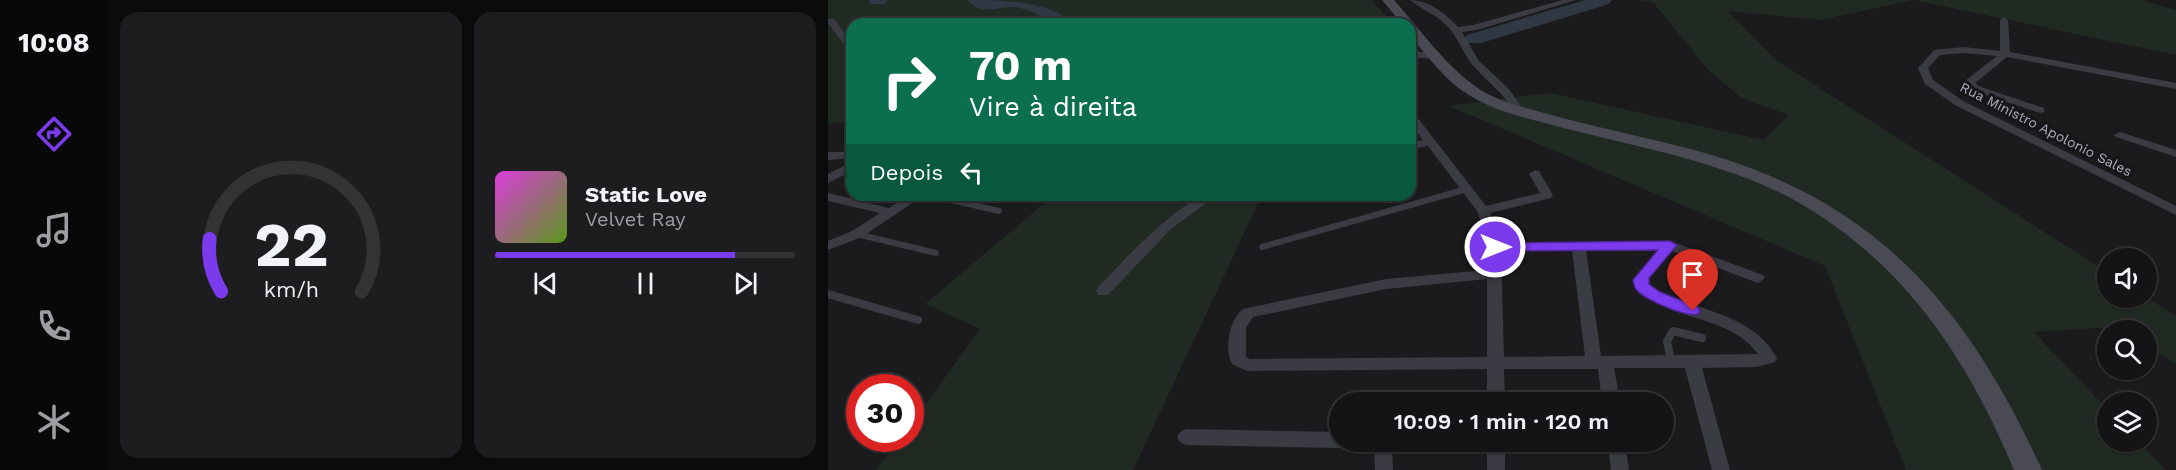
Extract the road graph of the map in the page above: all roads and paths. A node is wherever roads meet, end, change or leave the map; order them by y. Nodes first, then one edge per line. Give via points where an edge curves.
1 (1388, 0) edge
2 (1414, 0) edge
3 (1572, 0) edge
4 (1404, 18) edge
5 (2004, 20) dead end
6 (831, 21) dead end
7 (1456, 30) junction
8 (1416, 31) edge
9 (846, 41) edge
10 (1416, 54) edge
11 (2005, 54) junction
12 (1436, 56) junction
13 (2176, 86) edge
14 (1513, 109) junction
15 (2040, 110) dead end
16 (1416, 123) edge
17 (2120, 135) dead end
18 (1430, 142) junction
19 (1416, 145) edge
20 (2176, 154) edge
21 (846, 155) edge
22 (828, 156) edge
23 (846, 169) edge
24 (1535, 174) dead end
25 (828, 179) edge
26 (1467, 189) junction
27 (828, 196) edge
28 (846, 201) edge
29 (847, 201) edge
30 (909, 201) edge
31 (956, 201) edge
32 (1200, 201) edge
33 (999, 211) dead end
34 (1483, 211) junction
35 (2176, 211) edge
36 (891, 213) junction
37 (857, 234) junction
38 (1670, 245) junction
39 (828, 246) edge
40 (1578, 246) junction
41 (1262, 247) dead end
42 (1495, 247) junction
43 (936, 253) dead end
44 (1494, 274) junction
45 (1758, 278) dead end
46 (1103, 291) dead end
47 (828, 294) edge
48 (918, 320) dead end
49 (1702, 338) dead end
50 (1671, 362) junction
51 (1692, 362) junction
52 (1599, 364) junction
53 (1495, 365) junction
54 (1496, 392) edge
55 (1608, 392) edge
56 (1186, 437) dead end
57 (1329, 440) edge
58 (1383, 452) edge
59 (1496, 452) edge
60 (1618, 452) edge
61 (1384, 470) edge
62 (1496, 470) edge
63 (1620, 470) edge
64 (1721, 470) edge
65 (2028, 470) edge

1 - 4 main road
2 - 7 street via 1435,11
3 - 7 street
5 - 11 street
6 - 9 street
7 - 14 street via 1472,57 1508,93 1515,105
8 - 12 main road
10 - 12 street
11 - 13 street, Rua Ministro Apolonio Sales
11 - 15 street via 1969,83
11 - 35 street, Rua Ministro Apolonio Sales via 1942,51 1923,68 1929,82 1949,97
12 - 14 main road via 1471,90
14 - 65 main road via 1741,170 1808,201 1854,229 1894,262 1953,332 1998,401
16 - 18 street
17 - 20 street
18 - 19 street
18 - 26 street
21 - 22 street
23 - 25 street
24 - 34 street via 1547,195
26 - 34 street
26 - 41 lane
27 - 28 street
29 - 36 street
30 - 36 street
31 - 33 lane
32 - 46 street via 1163,229
34 - 42 street
36 - 37 street
37 - 39 street
37 - 43 lane
38 - 40 street
38 - 45 street
38 - 51 street via 1643,276 1642,287 1747,332 1769,358
40 - 42 street
40 - 52 street
42 - 44 street
44 - 53 street
44 - 53 street via 1408,280 1248,313 1241,319 1237,355 1241,363 1254,365
47 - 48 lane
49 - 50 lane via 1673,331 1669,334 1666,339
50 - 51 street
50 - 52 street
51 - 64 street
52 - 53 street
52 - 55 street
53 - 54 street
56 - 57 street
58 - 61 street
59 - 62 street
60 - 63 street

